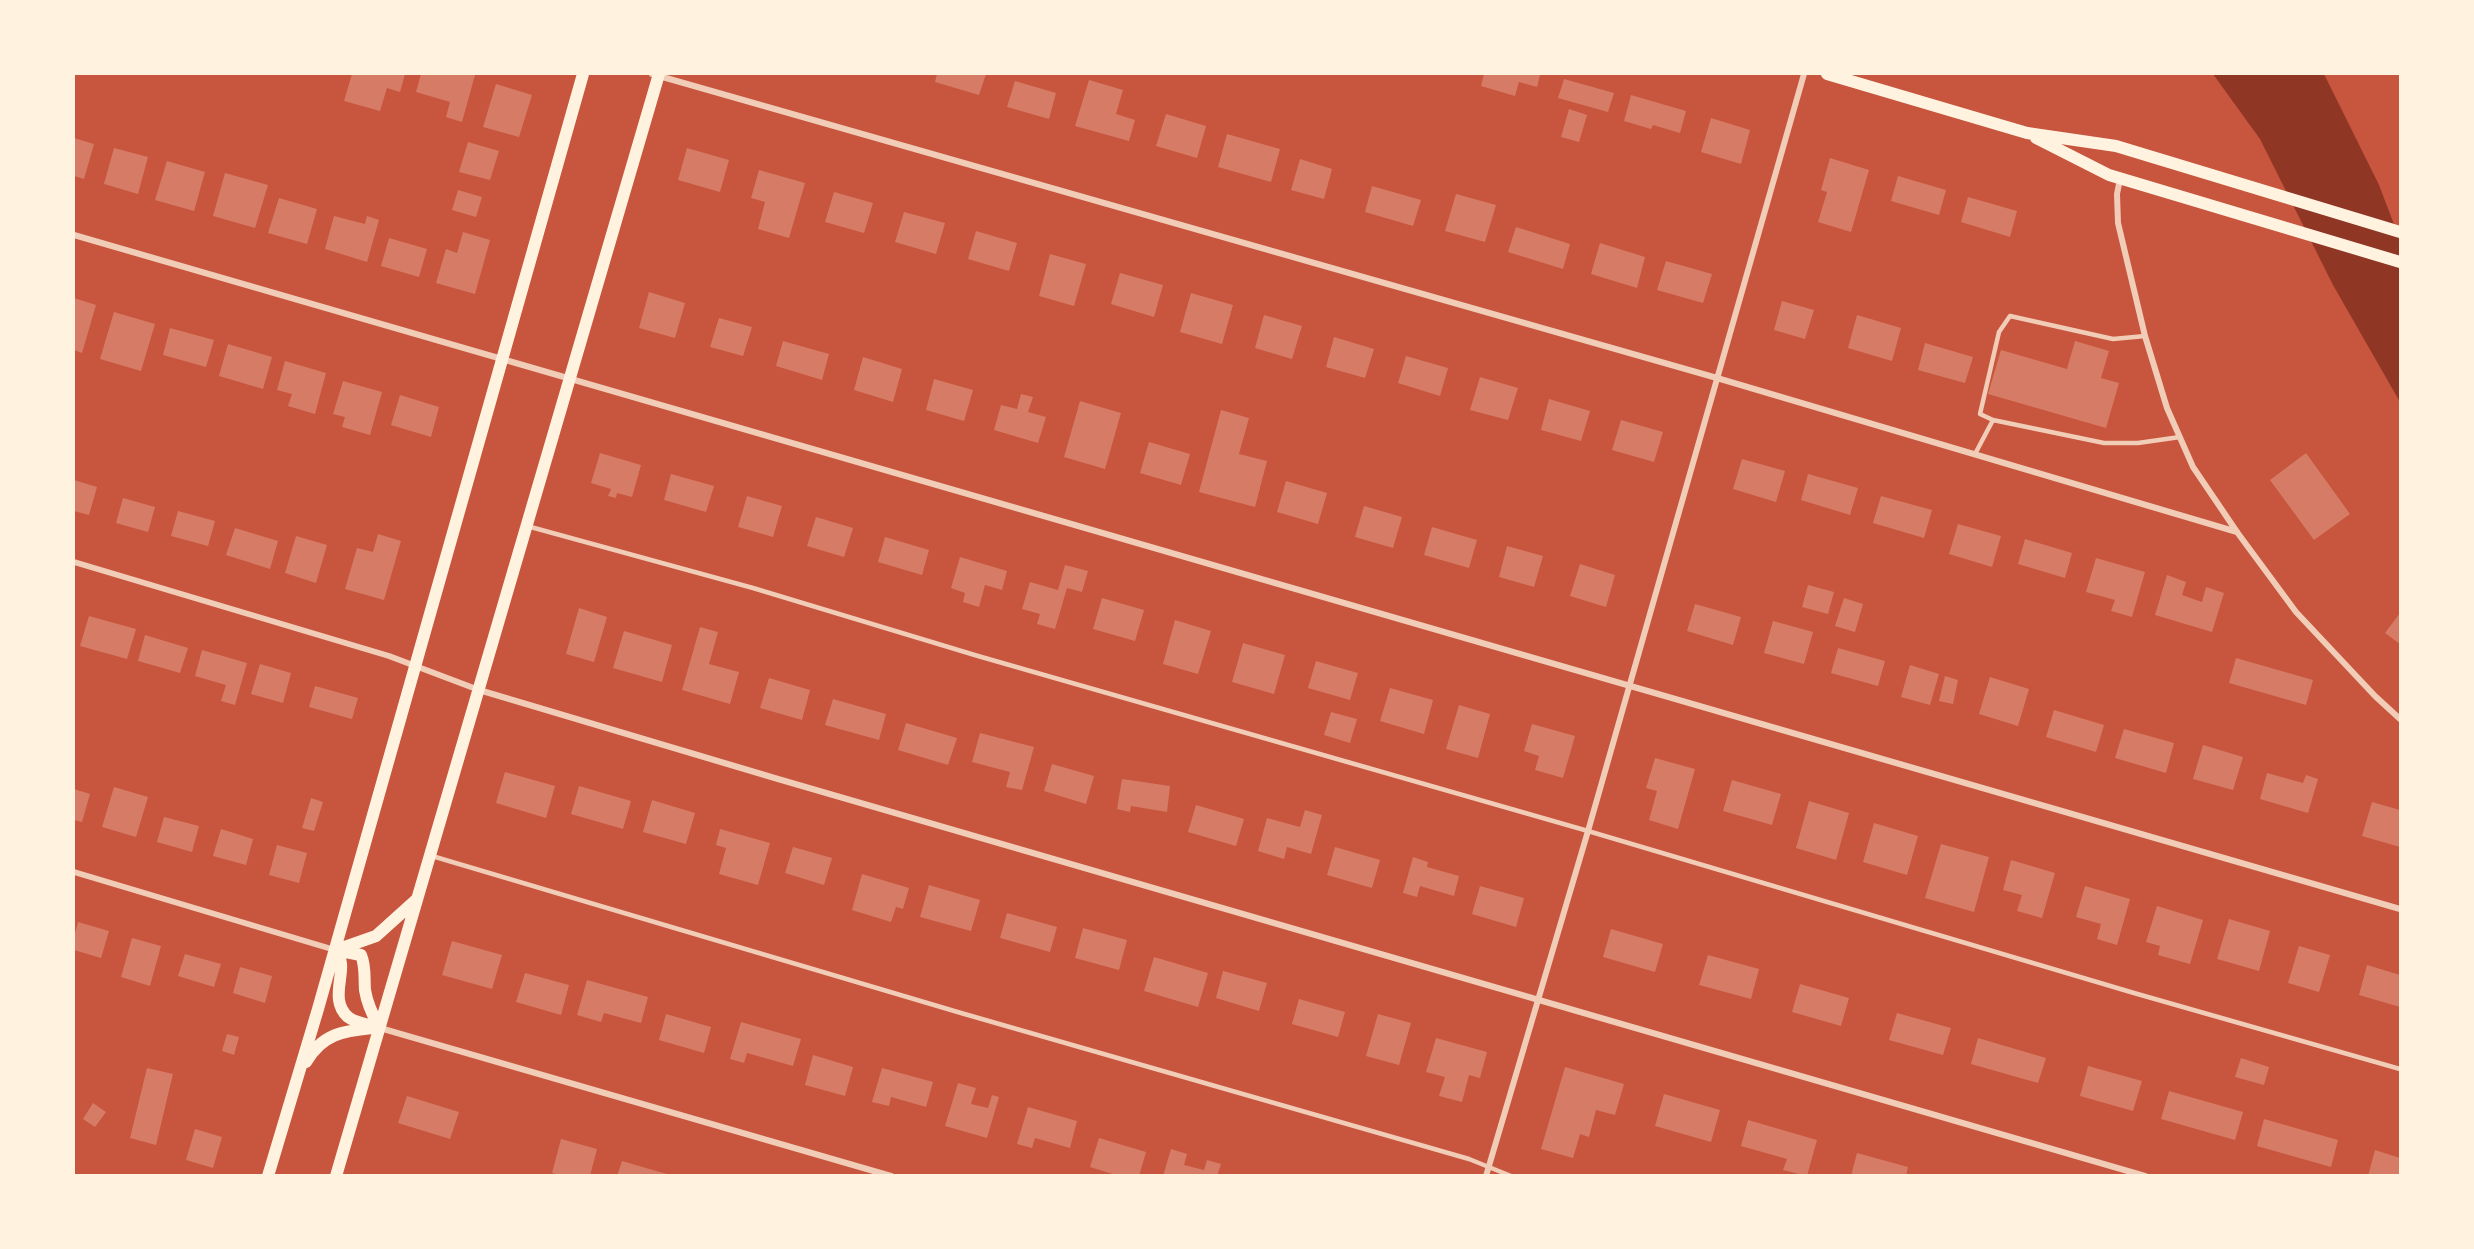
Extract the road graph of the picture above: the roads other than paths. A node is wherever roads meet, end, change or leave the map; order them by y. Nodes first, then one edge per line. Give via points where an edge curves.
1 (583, 74) edge
2 (657, 74) edge
3 (1804, 74) edge
4 (1827, 74) edge
5 (2027, 133) junction
6 (2120, 178) junction
7 (2400, 232) edge
8 (74, 235) edge
9 (2400, 262) edge
10 (2145, 336) junction
11 (502, 359) junction
12 (570, 378) junction
13 (1717, 378) junction
14 (1993, 420) junction
15 (2180, 437) junction
16 (1975, 454) junction
17 (526, 526) junction
18 (2237, 532) junction
19 (74, 562) edge
20 (415, 665) junction
21 (1630, 685) junction
22 (478, 690) junction
23 (2400, 719) edge
24 (1588, 831) junction
25 (430, 856) junction
26 (74, 872) edge
27 (417, 899) junction
28 (2400, 909) edge
29 (335, 950) junction
30 (1539, 998) junction
31 (379, 1027) junction
32 (2400, 1069) edge
33 (299, 1072) junction
34 (1488, 1167) junction
35 (268, 1176) edge
36 (336, 1176) edge
37 (891, 1176) edge
38 (1486, 1176) edge
39 (1511, 1176) edge
40 (2145, 1176) edge

1 - 11 main road
2 - 12 main road
2 - 13 street
3 - 13 street
4 - 5 main road
5 - 6 main road
5 - 7 main road via 2115,146
6 - 9 main road
6 - 10 street via 2118,223
8 - 11 street
10 - 14 lane via 2113,339 2010,316 1999,332 1980,414
10 - 15 street
11 - 12 street
11 - 20 main road
12 - 17 main road
12 - 21 street
13 - 16 street
13 - 21 street
14 - 15 lane via 2104,443
14 - 16 lane
15 - 18 street via 2193,467
16 - 18 street
17 - 22 main road
17 - 24 lane via 753,588
18 - 23 street via 2296,612
19 - 20 street
20 - 22 street
20 - 29 main road
21 - 24 street
21 - 28 street
22 - 25 main road
22 - 30 street
24 - 30 street
24 - 32 lane
25 - 27 main road
25 - 34 lane
26 - 29 street
27 - 29 main road via 376,936
27 - 31 main road
29 - 31 main road via 361,955 365,991
29 - 31 main road via 340,962 337,995 342,1008 349,1017
29 - 33 main road
30 - 34 street
30 - 40 street
31 - 33 main road via 338,1033 322,1042
31 - 36 main road
31 - 37 street
33 - 35 main road
34 - 38 street
34 - 39 lane

